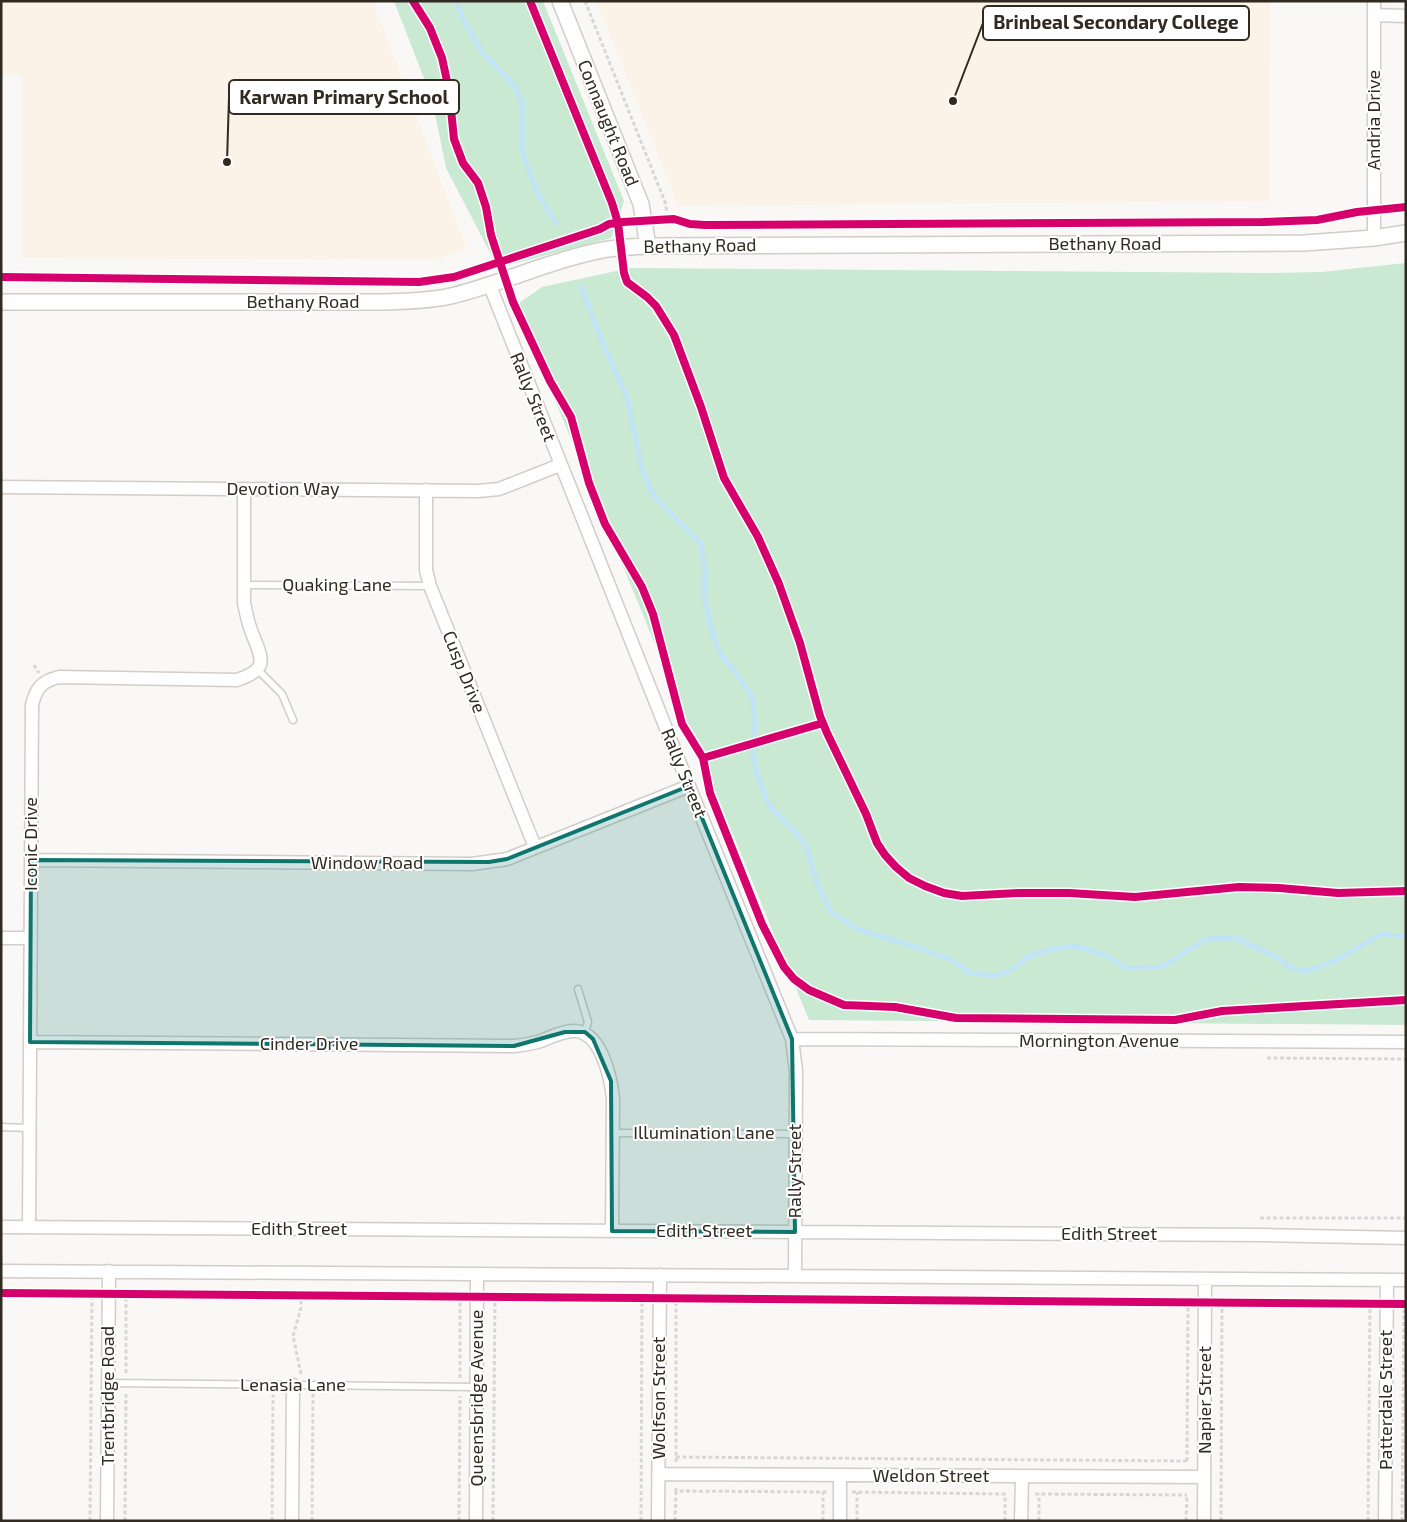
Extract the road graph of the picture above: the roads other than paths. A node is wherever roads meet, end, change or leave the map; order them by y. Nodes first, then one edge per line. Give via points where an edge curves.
1 (560, 1) edge
2 (1374, 1) edge
3 (1374, 16) junction
4 (1406, 16) edge
5 (1406, 233) edge
6 (1374, 238) junction
7 (648, 246) junction
8 (490, 286) junction
9 (1, 302) edge
10 (560, 465) junction
11 (1, 487) edge
12 (244, 489) junction
13 (426, 490) junction
14 (244, 585) junction
15 (430, 586) junction
16 (258, 670) junction
17 (293, 720) dead end
18 (689, 786) junction
19 (535, 848) junction
20 (31, 860) junction
21 (1, 938) edge
22 (31, 938) junction
23 (578, 989) dead end
24 (585, 1032) junction
25 (792, 1039) junction
26 (30, 1042) junction
27 (1406, 1042) edge
28 (1, 1128) edge
29 (29, 1128) junction
30 (613, 1133) junction
31 (795, 1134) junction
32 (1, 1227) edge
33 (28, 1227) junction
34 (612, 1231) junction
35 (795, 1232) junction
36 (1406, 1238) edge
37 (1, 1271) edge
38 (109, 1271) junction
39 (478, 1274) junction
40 (660, 1275) junction
41 (794, 1276) junction
42 (1205, 1279) junction
43 (1387, 1280) junction
44 (1406, 1280) edge
45 (108, 1383) junction
46 (298, 1385) junction
47 (477, 1387) junction
48 (658, 1474) junction
49 (840, 1475) junction
50 (1022, 1477) junction
51 (1204, 1477) junction
52 (107, 1521) edge
53 (292, 1521) edge
54 (476, 1521) edge
55 (658, 1521) edge
56 (840, 1521) edge
57 (1021, 1521) edge
58 (1204, 1521) edge
59 (1385, 1521) edge

1 - 7 street, Connaught Road via 641,204
2 - 3 street, Andria Drive
3 - 4 street
3 - 6 street, Andria Drive
5 - 6 street, Bethany Road
6 - 7 street, Bethany Road via 1304,243
7 - 8 street, Bethany Road via 598,251
8 - 9 street, Bethany Road via 449,296 386,302
8 - 10 street, Rally Street
10 - 13 street, Devotion Way via 499,489
10 - 18 street, Rally Street
11 - 12 street, Devotion Way
12 - 13 street, Devotion Way
12 - 14 street
13 - 15 street, Cusp Drive via 426,570
14 - 15 lane, Quaking Lane
14 - 16 street via 246,616 262,660
15 - 19 street, Cusp Drive
16 - 17 lane via 282,694
16 - 20 street, Iconic Drive via 238,680 59,677 40,685 32,705
18 - 19 street, Window Road
18 - 25 street, Rally Street
19 - 20 street, Window Road via 507,859 472,864
20 - 22 street, Iconic Drive
21 - 22 street
22 - 26 street, Iconic Drive
23 - 24 lane via 588,1022
24 - 26 street, Cinder Drive via 565,1032 514,1046
24 - 30 street via 596,1044 611,1081
25 - 27 street, Mornington Avenue
25 - 31 street, Rally Street via 796,1071
26 - 29 street, Iconic Drive
28 - 29 lane
29 - 33 street, Iconic Drive
30 - 31 lane, Illumination Lane
30 - 34 street
31 - 35 street, Rally Street
32 - 33 street, Edith Street
33 - 34 street, Edith Street
34 - 35 street, Edith Street
35 - 36 street, Edith Street
35 - 41 street, Rally Street
37 - 38 street
38 - 39 street
38 - 45 street, Trentbridge Road
39 - 40 street
39 - 47 street, Queensbridge Avenue
40 - 41 street
40 - 48 street, Wolfson Street
41 - 42 street
42 - 43 street
42 - 51 street, Napier Street
43 - 44 street
43 - 59 street, Patterdale Street
45 - 46 lane, Lenasia Lane
45 - 52 street, Trentbridge Road
46 - 47 lane, Lenasia Lane
46 - 53 street
47 - 54 street, Queensbridge Avenue
48 - 49 street, Weldon Street
48 - 55 street, Wolfson Street
49 - 50 street, Weldon Street
49 - 56 street
50 - 51 street, Weldon Street
50 - 57 street
51 - 58 street, Napier Street

